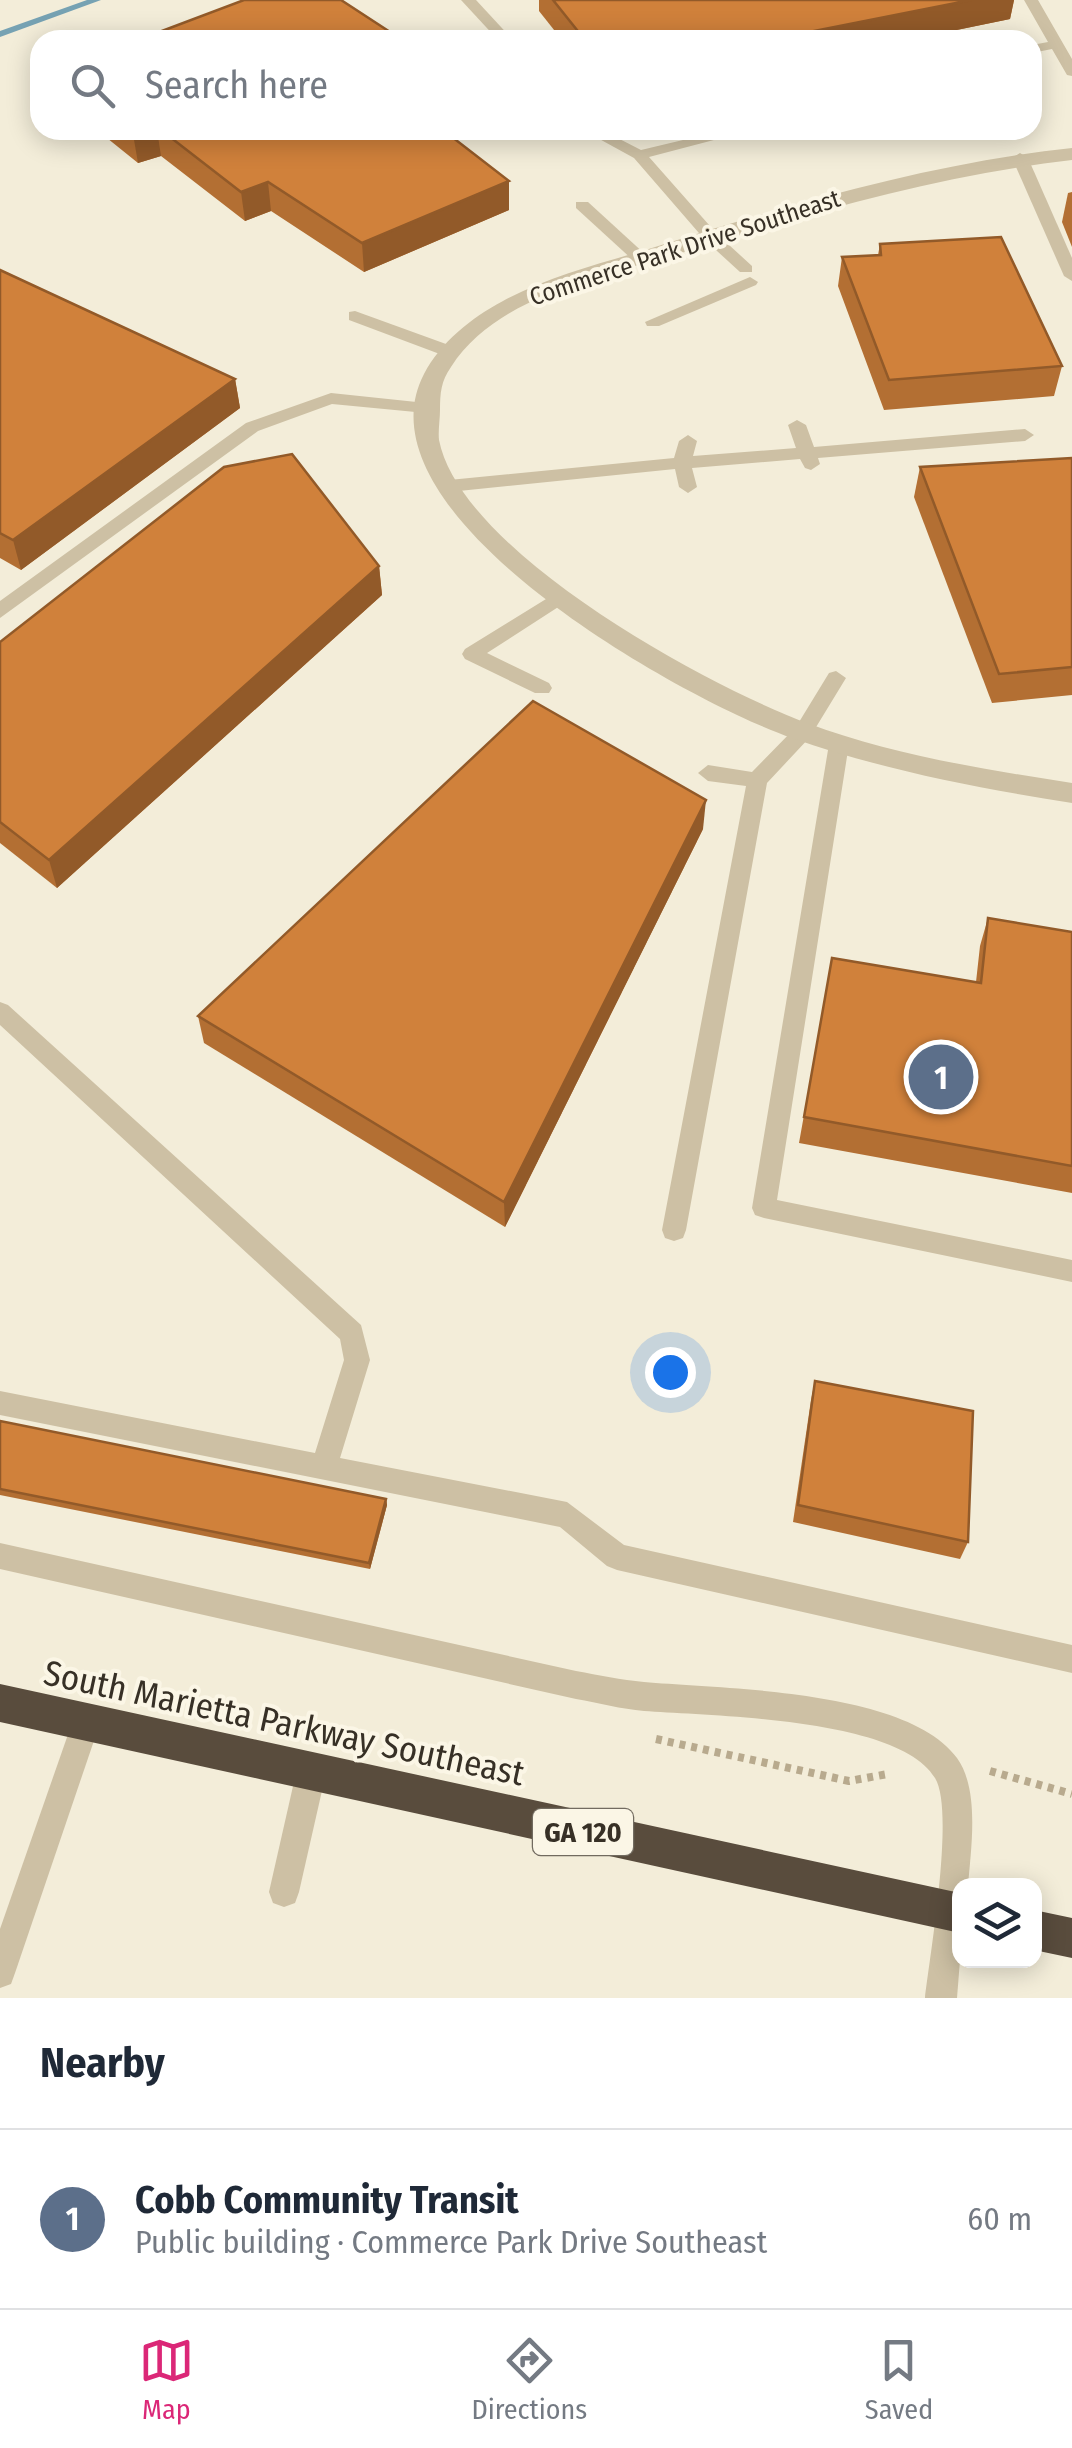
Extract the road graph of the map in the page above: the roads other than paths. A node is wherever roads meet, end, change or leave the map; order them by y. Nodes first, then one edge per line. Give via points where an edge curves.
1 (468, 0) edge
2 (1031, 0) edge
3 (496, 30) edge
4 (1057, 44) junction
5 (1042, 47) edge
6 (1072, 72) edge
7 (609, 140) edge
8 (704, 140) edge
9 (1072, 154) edge
10 (639, 156) junction
11 (1020, 158) junction
12 (582, 205) dead end
13 (710, 237) junction
14 (641, 259) junction
15 (1072, 276) edge
16 (355, 316) dead end
17 (654, 322) dead end
18 (450, 352) junction
19 (426, 408) junction
20 (796, 425) dead end
21 (1024, 434) dead end
22 (688, 441) dead end
23 (809, 460) junction
24 (682, 463) junction
25 (449, 486) junction
26 (688, 487) dead end
27 (559, 596) junction
28 (0, 611) edge
29 (836, 678) dead end
30 (542, 688) dead end
31 (804, 732) junction
32 (839, 744) junction
33 (708, 773) dead end
34 (757, 780) junction
35 (1072, 793) edge
36 (0, 1011) edge
37 (674, 1230) dead end
38 (1072, 1270) edge
39 (0, 1403) edge
40 (324, 1468) junction
41 (0, 1556) edge
42 (1072, 1659) edge
43 (0, 1704) edge
44 (86, 1723) junction
45 (311, 1774) junction
46 (955, 1878) edge
47 (284, 1892) dead end
48 (952, 1912) edge
49 (952, 1925) edge
50 (1042, 1932) edge
51 (1072, 1938) edge
52 (0, 1972) edge
53 (941, 1998) edge

1 - 3 lane
2 - 4 lane
4 - 5 lane
4 - 6 lane
7 - 10 lane
8 - 10 lane
9 - 11 street, Commerce Park Drive Southeast
10 - 13 lane
11 - 13 street, Commerce Park Drive Southeast via 930,174
11 - 15 lane
12 - 14 lane
13 - 14 street, Commerce Park Drive Southeast
13 - 17 lane via 748,276
14 - 18 street, Commerce Park Drive Southeast via 520,301
16 - 18 lane
18 - 19 street, Commerce Park Drive Southeast
19 - 25 street via 430,445
19 - 28 lane via 331,398 252,427
20 - 23 lane
21 - 23 lane
22 - 24 lane
23 - 24 lane
24 - 25 lane
24 - 26 lane
25 - 27 street via 476,524
27 - 30 lane via 472,654
27 - 31 street via 668,671
29 - 31 lane
31 - 32 street
31 - 34 lane
32 - 35 street via 920,768
32 - 38 lane via 764,1208
33 - 34 lane
34 - 37 lane
36 - 40 lane via 352,1333 357,1360
39 - 40 lane
40 - 42 lane via 567,1516 617,1557
41 - 46 lane via 576,1685 650,1698 724,1698 876,1724 927,1746 949,1771
43 - 44 highway, South Marietta Parkway Southeast / GA 120
44 - 45 highway, South Marietta Parkway Southeast / GA 120
44 - 52 lane
45 - 47 lane
45 - 48 highway, South Marietta Parkway Southeast / GA 120
49 - 53 lane
50 - 51 highway

